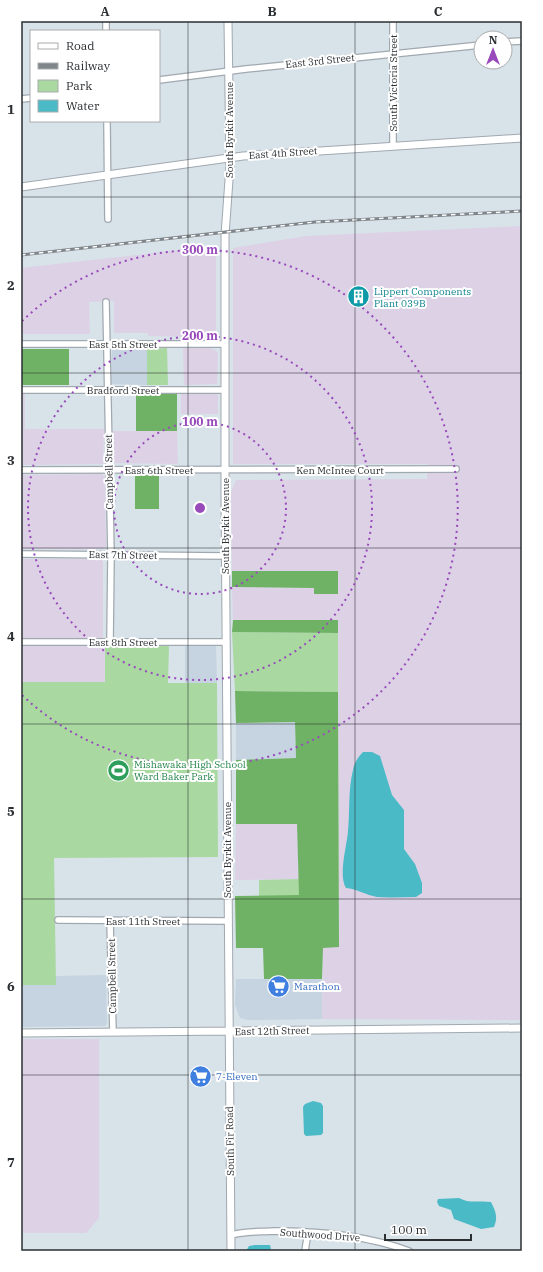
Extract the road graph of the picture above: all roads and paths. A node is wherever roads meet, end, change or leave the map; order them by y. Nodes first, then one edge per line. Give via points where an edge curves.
1 (228, 21) edge
2 (393, 21) edge
3 (473, 46) edge
4 (392, 54) junction
5 (229, 71) junction
6 (160, 80) edge
7 (107, 122) edge
8 (522, 138) edge
9 (393, 146) junction
10 (230, 158) junction
11 (107, 175) junction
12 (21, 187) edge
13 (108, 219) dead end
14 (106, 302) dead end
15 (21, 344) edge
16 (106, 344) junction
17 (225, 344) junction
18 (21, 390) edge
19 (108, 390) junction
20 (225, 390) junction
21 (456, 469) dead end
22 (21, 470) edge
23 (109, 470) junction
24 (225, 470) junction
25 (21, 554) edge
26 (111, 555) junction
27 (226, 556) junction
28 (21, 642) edge
29 (110, 642) junction
30 (226, 642) junction
31 (58, 920) dead end
32 (110, 921) junction
33 (228, 921) junction
34 (522, 1028) edge
35 (229, 1031) junction
36 (21, 1032) edge
37 (113, 1032) junction
38 (308, 1232) junction
39 (231, 1236) junction
40 (231, 1251) edge
41 (305, 1251) edge
42 (409, 1251) edge

1 - 5 street, South Byrkit Avenue
2 - 4 street, South Victoria Street
3 - 4 street, East 3rd Street
4 - 5 street, East 3rd Street
4 - 9 street, South Victoria Street
5 - 6 street, East 3rd Street
5 - 10 street, South Byrkit Avenue
7 - 11 street
8 - 9 street, East 4th Street
9 - 10 street, East 4th Street
10 - 11 street, East 4th Street
10 - 17 street, South Byrkit Avenue via 225,232
11 - 12 street, East 4th Street
11 - 13 street
14 - 16 street, Campbell Street
15 - 16 street, East 5th Street
16 - 17 street, East 5th Street
16 - 19 street, Campbell Street
17 - 20 street, South Byrkit Avenue
18 - 19 street, Bradford Street
19 - 20 street, Bradford Street
19 - 23 street, Campbell Street
20 - 24 street, South Byrkit Avenue
21 - 24 street, Ken McIntee Court
22 - 23 street, East 6th Street
23 - 24 street, East 6th Street
23 - 26 street, Campbell Street
24 - 27 street, South Byrkit Avenue
25 - 26 street, East 7th Street
26 - 27 street, East 7th Street
26 - 29 street, Campbell Street
27 - 30 street, South Byrkit Avenue
28 - 29 street, East 8th Street
29 - 30 street, East 8th Street
30 - 33 street, South Byrkit Avenue
31 - 32 street, East 11th Street
32 - 33 street, East 11th Street
32 - 37 street, Campbell Street
33 - 35 street, South Byrkit Avenue
34 - 35 street, East 12th Street
35 - 37 street, East 12th Street
35 - 39 street, South Fir Road
36 - 37 street, East 12th Street
38 - 39 street, Southwood Drive via 242,1232
38 - 41 street
38 - 42 street, Southwood Drive via 358,1237
39 - 40 street, South Fir Road

